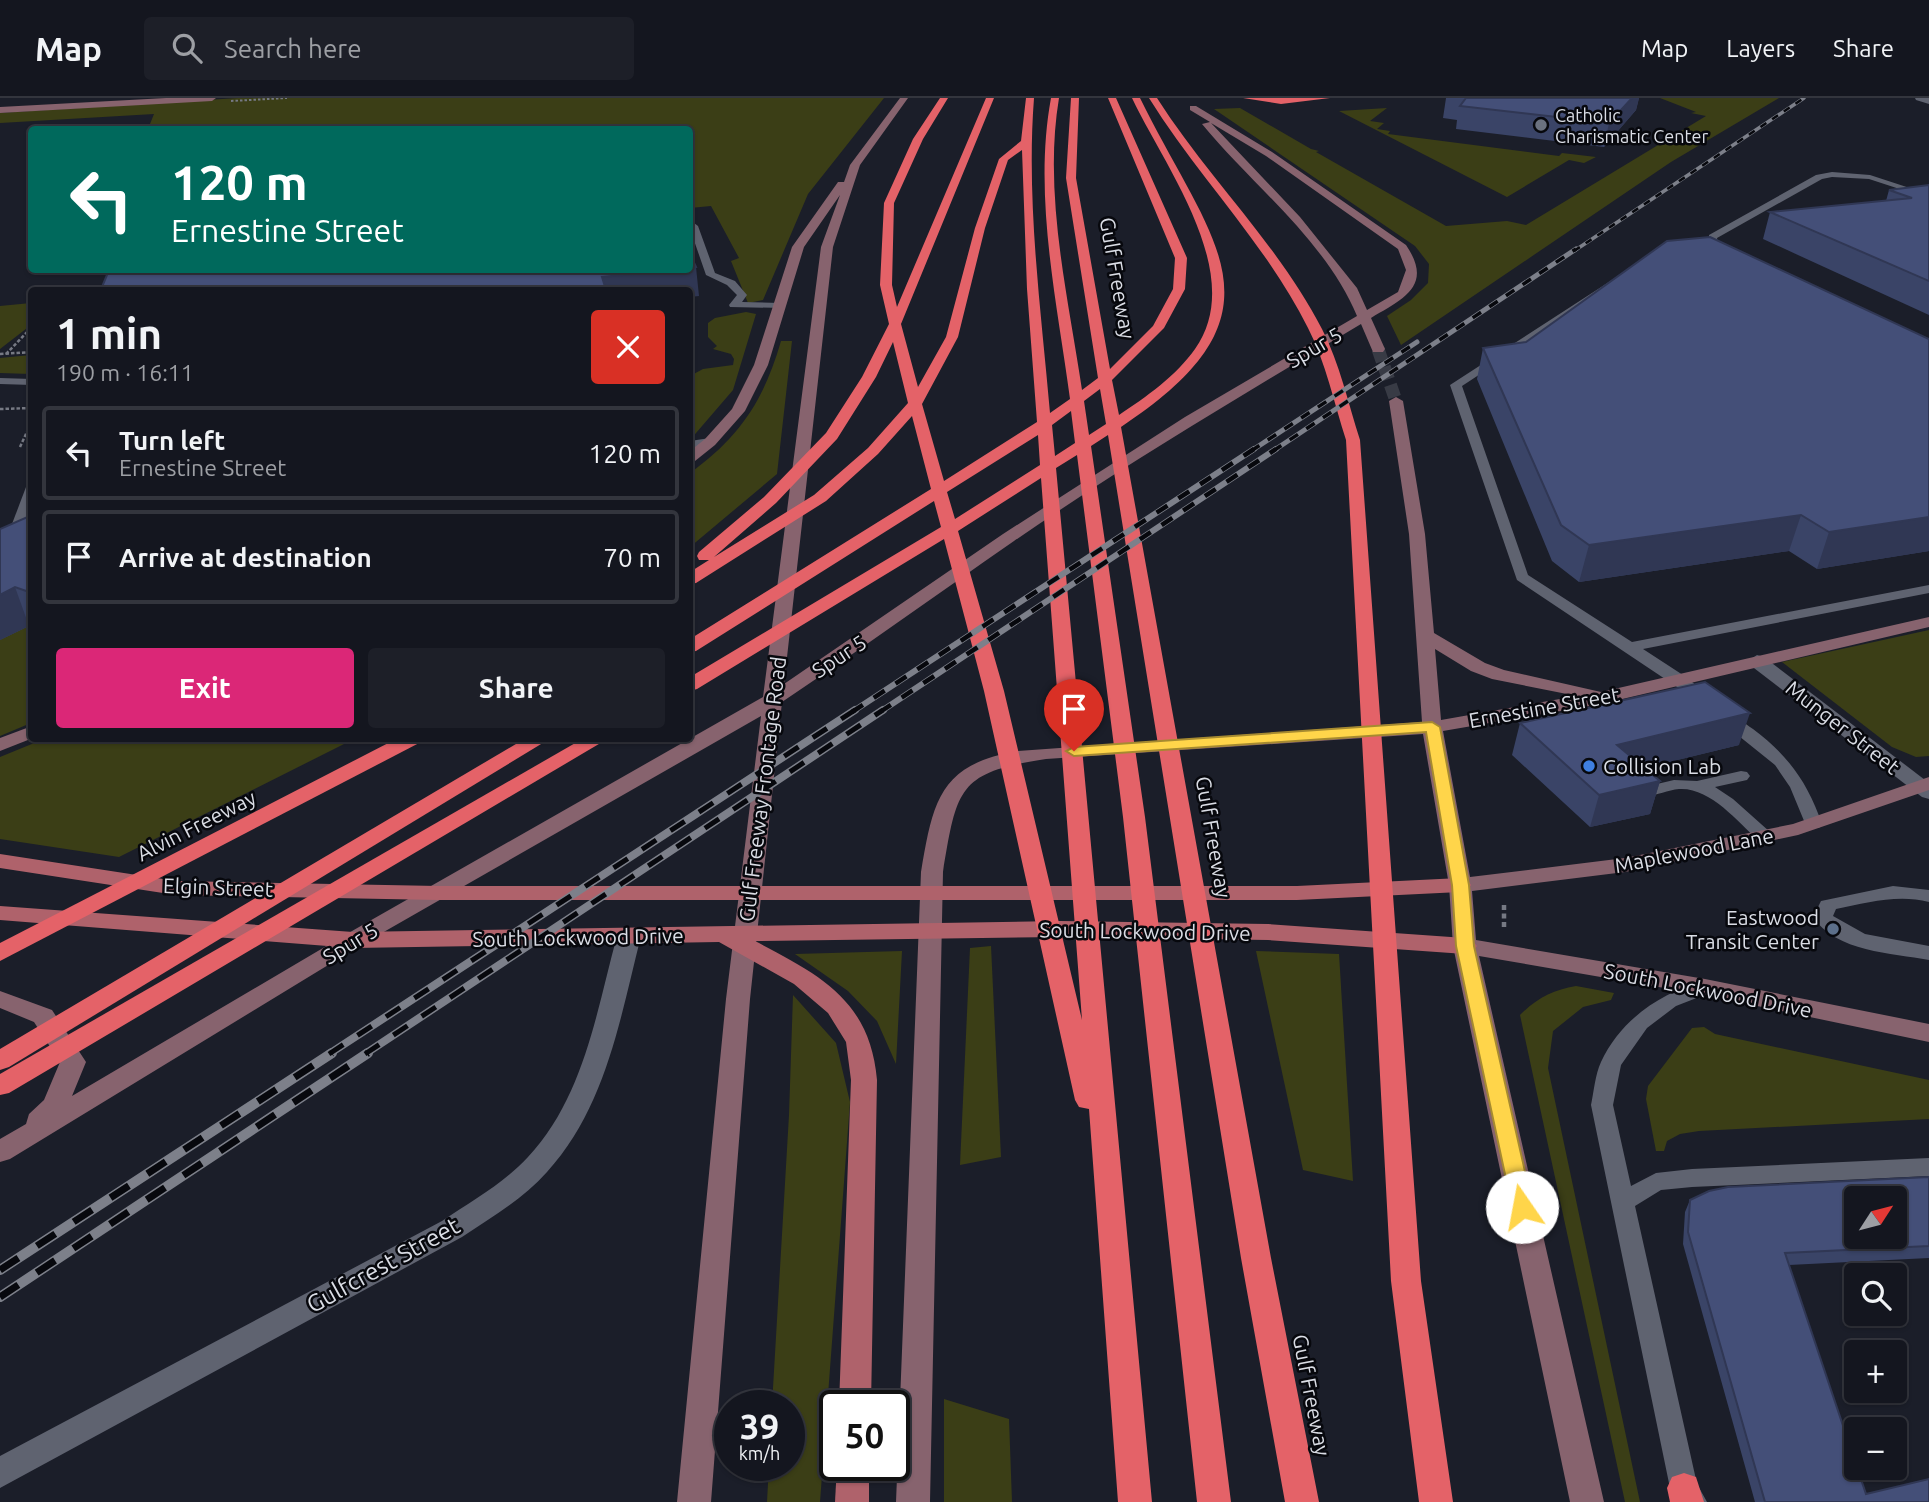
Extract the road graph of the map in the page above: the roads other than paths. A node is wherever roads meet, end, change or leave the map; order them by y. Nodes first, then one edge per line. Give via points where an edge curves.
1 (121, 98) edge
2 (212, 98) edge
3 (904, 98) edge
4 (944, 98) edge
5 (1055, 98) edge
6 (1075, 98) edge
7 (1112, 98) edge
8 (1136, 98) edge
9 (1153, 98) edge
10 (1247, 98) edge
11 (1326, 98) edge
12 (1919, 98) edge
13 (180, 99) edge
14 (1029, 99) edge
15 (989, 100) edge
16 (1929, 101) edge
17 (1191, 103) edge
18 (0, 108) edge
19 (1026, 142) junction
20 (855, 165) junction
21 (1921, 193) edge
22 (693, 230) edge
23 (1738, 257) edge
24 (1619, 279) edge
25 (780, 306) junction
26 (1378, 349) tunnel mouth
27 (0, 381) edge
28 (28, 383) edge
29 (1396, 401) tunnel mouth
30 (710, 442) junction
31 (693, 445) edge
32 (693, 456) edge
33 (25, 523) edge
34 (0, 526) edge
35 (693, 565) edge
36 (693, 577) edge
37 (1929, 589) edge
38 (1929, 622) edge
39 (1423, 634) junction
40 (693, 645) edge
41 (1629, 647) junction
42 (1757, 661) junction
43 (1680, 680) junction
44 (693, 683) edge
45 (1601, 698) junction
46 (1432, 727) junction
47 (28, 734) edge
48 (407, 742) edge
49 (534, 742) edge
50 (592, 742) edge
51 (0, 745) edge
52 (1741, 776) dead end
53 (1698, 786) junction
54 (1926, 788) edge
55 (1646, 792) edge
56 (1812, 824) junction
57 (1764, 836) junction
58 (0, 862) edge
59 (1460, 885) junction
60 (438, 893) junction
61 (1929, 896) edge
62 (0, 913) edge
63 (724, 935) junction
64 (629, 936) junction
65 (353, 940) junction
66 (1465, 946) junction
67 (0, 953) edge
68 (1929, 953) edge
69 (1705, 987) junction
70 (0, 999) edge
71 (1929, 1033) edge
72 (0, 1061) edge
73 (0, 1086) edge
74 (7, 1148) edge
75 (1929, 1167) edge
76 (1105, 1173) junction
77 (1623, 1202) junction
78 (855, 1390) edge
79 (0, 1473) edge
80 (853, 1481) edge
81 (1688, 1497) edge
82 (694, 1502) edge
83 (852, 1502) edge
84 (914, 1502) edge
85 (1135, 1502) edge
86 (1214, 1502) edge
87 (1302, 1502) edge
88 (1436, 1502) edge
89 (1587, 1502) edge

1 - 18 main road
2 - 13 main road
3 - 20 main road, Gulf Freeway Frontage Road
4 - 76 highway via 918,139 889,203 886,285 994,691
5 - 86 highway via 1048,138 1049,184 1134,817
6 - 87 highway, Gulf Freeway via 1071,178
7 - 40 highway via 1181,258 1179,289 1158,328 1114,373 1036,430
8 - 44 highway via 1190,200 1216,263 1220,297 1210,338 1188,366 1145,403 921,549
9 - 88 highway via 1176,135 1278,265 1316,329 1353,440 1406,1281
10 - 11 highway
12 - 16 street
13 - 18 main road
14 - 19 highway
15 - 35 highway via 908,298 869,377 832,436 770,500
17 - 26 main road via 1296,219 1353,291
17 - 60 main road, Spur 5 via 1402,247 1414,264 1403,293 1190,420 1020,529 748,716
19 - 36 highway via 1004,159 980,228 952,337 916,403 873,451 820,498
19 - 76 highway via 1033,289
20 - 25 main road via 798,247
20 - 82 main road, Gulf Freeway Frontage Road via 827,247 813,352 738,999
21 - 23 lane via 1871,177 1833,172 1712,237 1708,245
22 - 25 lane via 711,275 731,283 742,295 734,305
24 - 41 lane via 1456,385 1522,577
25 - 30 main road via 761,365 738,411
27 - 28 lane
29 - 39 main road via 1417,534
30 - 31 lane
30 - 32 main road
33 - 34 lane
37 - 41 lane
38 - 42 main road, Ernestine Street
39 - 45 main road via 1499,675 1587,691
39 - 46 main road
41 - 43 lane
42 - 43 main road, Ernestine Street
42 - 54 street, Munger Street
43 - 45 main road, Ernestine Street
43 - 56 lane via 1777,755 1800,785
45 - 46 main road, Ernestine Street
46 - 59 main road
46 - 84 main road, Ernestine Street via 1046,753 1001,760 971,772 948,799 932,872
47 - 51 main road
48 - 67 highway, Alvin Freeway
49 - 72 highway
50 - 73 highway
52 - 53 lane
53 - 55 lane via 1681,784
53 - 57 lane
54 - 56 main road, Maplewood Lane
56 - 57 main road, Maplewood Lane
57 - 59 main road, Maplewood Lane via 1625,865
58 - 60 main road, Elgin Street via 176,888
59 - 60 main road, South Lockwood Drive via 1297,893
59 - 66 main road
60 - 65 main road, Spur 5
61 - 68 lane via 1899,892 1828,905 1822,916 1833,929 1857,939
62 - 65 main road, Elgin Street
63 - 64 main road, South Lockwood Drive
63 - 66 main road, South Lockwood Drive via 1088,929 1268,932
63 - 78 main road via 821,992 847,1018 860,1044 864,1080
64 - 65 main road, South Lockwood Drive
64 - 79 street, Gulfcrest Street via 597,1066 583,1102 548,1154 506,1193 452,1229
65 - 74 main road, Spur 5
66 - 69 main road, South Lockwood Drive
66 - 89 main road
69 - 71 main road, South Lockwood Drive
69 - 77 lane via 1669,1001 1640,1023 1611,1063 1602,1105
70 - 74 main road via 43,1016 72,1062 55,1106
75 - 77 lane via 1656,1182
76 - 85 highway
77 - 81 lane
80 - 83 main road

